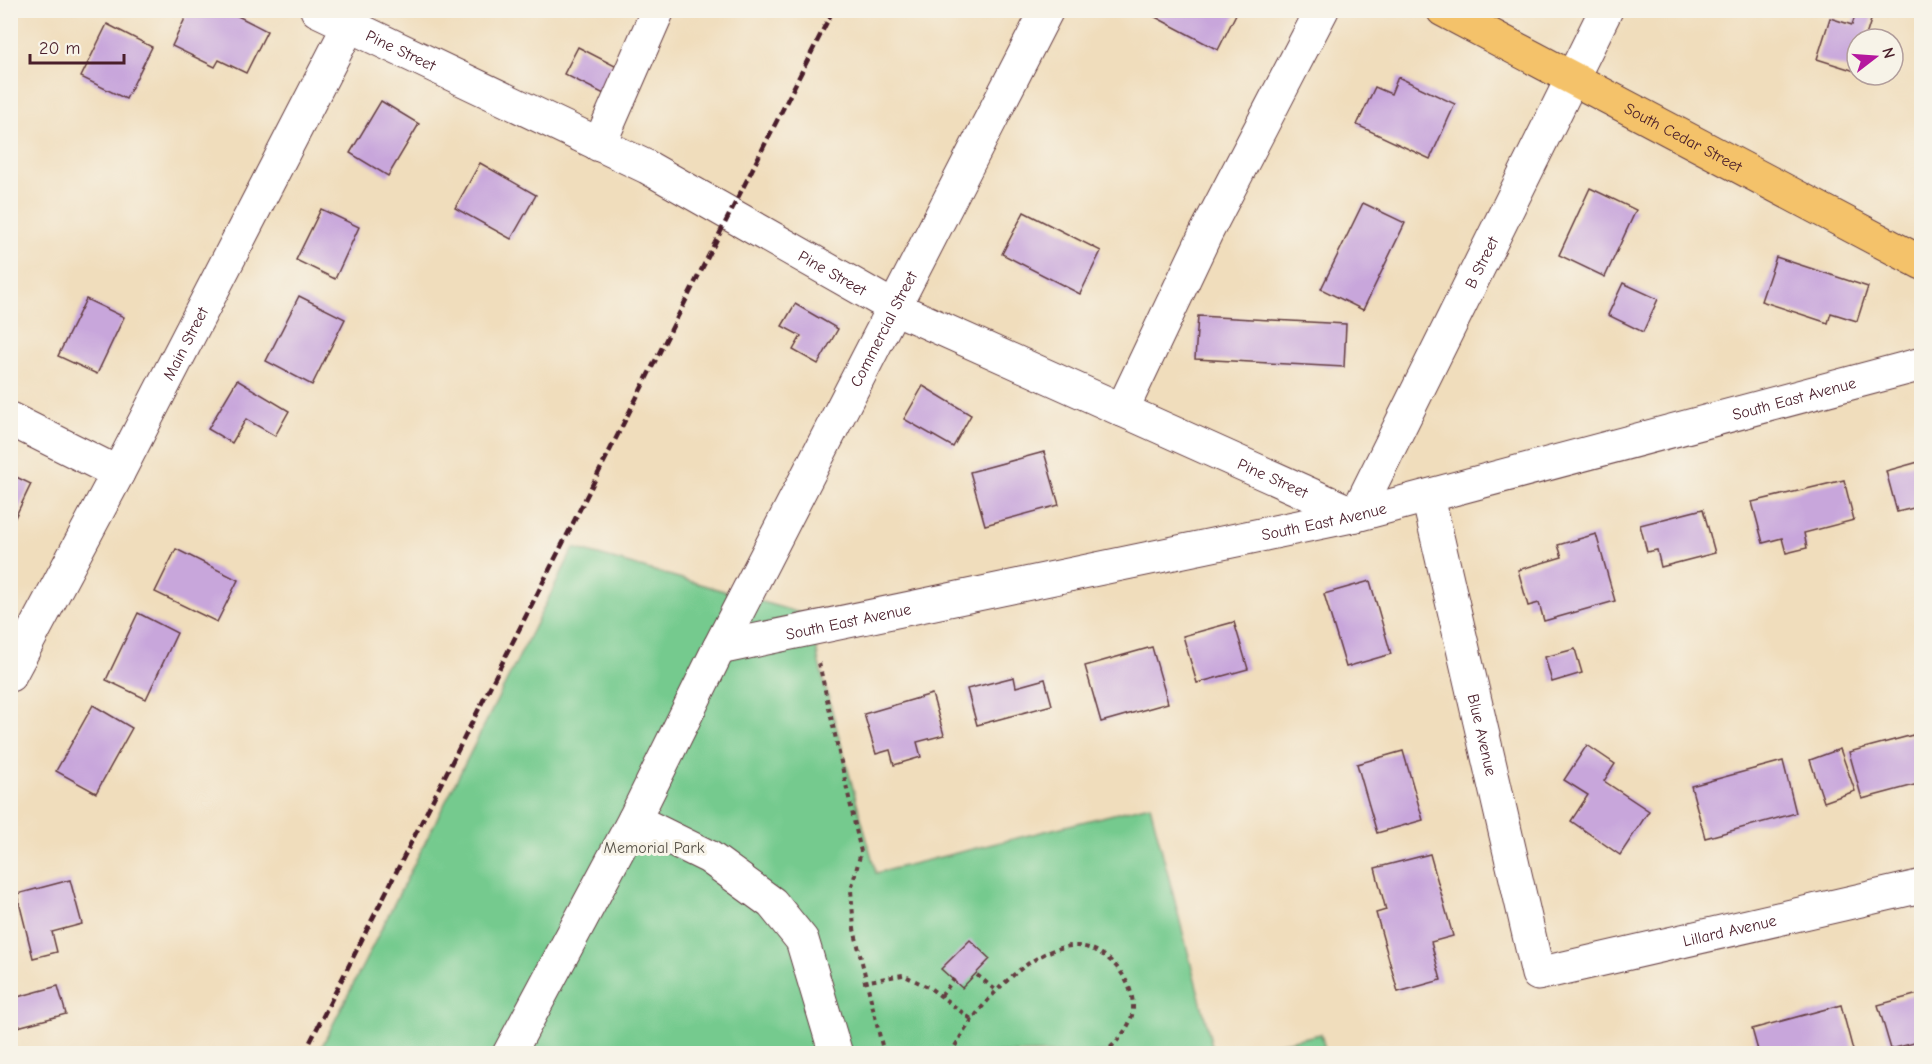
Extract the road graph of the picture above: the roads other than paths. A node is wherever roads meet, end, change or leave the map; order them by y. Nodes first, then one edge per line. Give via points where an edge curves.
1 (317, 10) edge
2 (658, 10) edge
3 (1047, 10) edge
4 (1322, 10) edge
5 (1443, 10) edge
6 (1606, 10) edge
7 (353, 19) edge
8 (1571, 77) junction
9 (599, 145) junction
10 (1922, 263) edge
11 (895, 308) junction
12 (1922, 364) edge
13 (1122, 410) junction
14 (10, 419) edge
15 (118, 473) junction
16 (1428, 497) junction
17 (1356, 515) junction
18 (719, 648) junction
19 (10, 675) edge
20 (634, 820) junction
21 (1922, 886) edge
22 (1538, 974) joint
23 (509, 1053) edge
24 (836, 1053) edge

1 - 7 street, Pine Street
2 - 9 street
3 - 11 street, Commercial Street
4 - 13 street via 1206,233
5 - 8 main road, South Cedar Street
6 - 8 street, B Street
7 - 9 street, Pine Street
7 - 15 street, Main Street
8 - 10 main road, South Cedar Street
8 - 17 street, B Street
9 - 11 street, Pine Street via 731,213
11 - 13 street, Pine Street
11 - 18 street, Commercial Street
12 - 16 street, South East Avenue
13 - 17 street, Pine Street
14 - 15 street
15 - 19 street, Main Street
16 - 17 street, South East Avenue
16 - 22 street, Blue Avenue
17 - 18 street, South East Avenue
18 - 20 street, Commercial Street
20 - 23 street, Commercial Street
20 - 24 street via 709,857 772,903 802,940
21 - 22 street, Lillard Avenue

